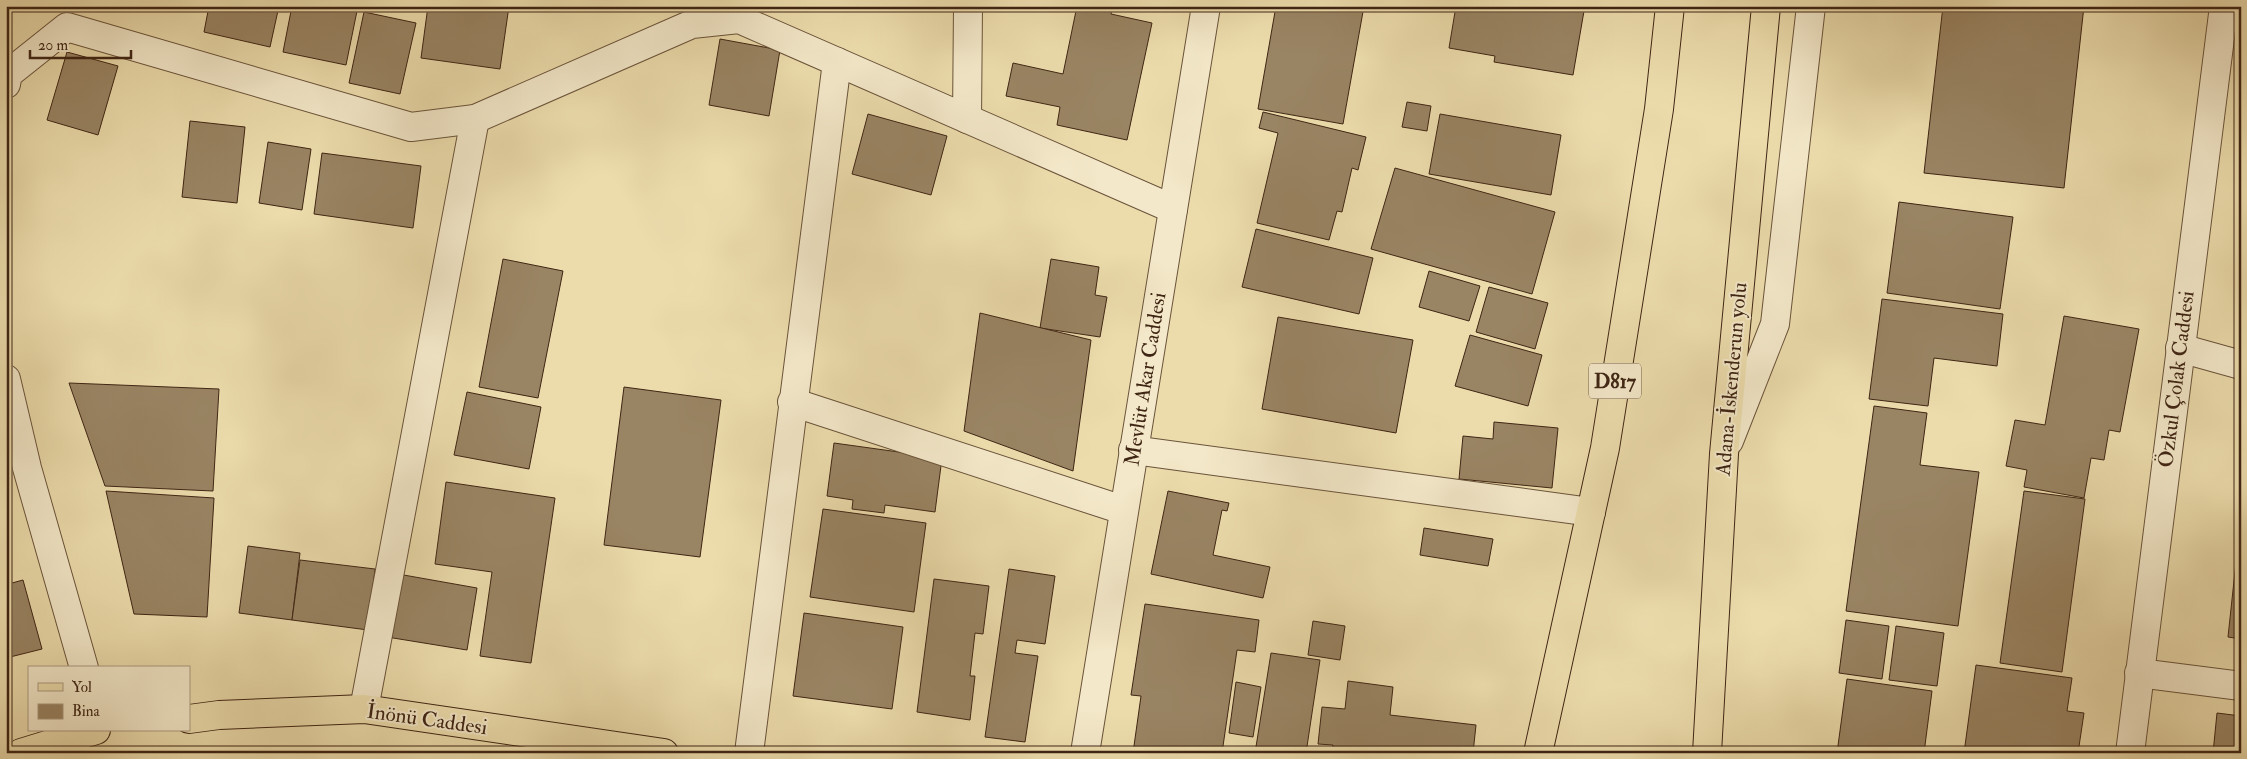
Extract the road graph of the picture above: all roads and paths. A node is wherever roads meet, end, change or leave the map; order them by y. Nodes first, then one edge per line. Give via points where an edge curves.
1 (968, 6) edge
2 (1206, 6) edge
3 (1670, 6) edge
4 (1766, 6) edge
5 (1810, 6) edge
6 (2224, 6) edge
7 (740, 13) edge
8 (836, 62) junction
9 (6, 84) edge
10 (475, 119) junction
11 (967, 119) junction
12 (1173, 209) junction
13 (2180, 348) junction
14 (2241, 365) edge
15 (6, 378) edge
16 (792, 402) junction
17 (1133, 450) junction
18 (1724, 454) junction
19 (16, 469) edge
20 (1124, 510) junction
21 (1591, 512) junction
22 (83, 666) edge
23 (2139, 673) junction
24 (2241, 686) edge
25 (364, 709) junction
26 (190, 719) edge
27 (89, 732) edge
28 (21, 753) edge
29 (664, 753) edge
30 (749, 753) edge
31 (1085, 753) edge
32 (1538, 753) edge
33 (1707, 753) edge
34 (2130, 753) edge

1 - 11 street
2 - 12 street, Mevlüt Akar Caddesi
3 - 21 main road, D817 via 1656,128 1605,448
4 - 18 main road, Adana-İskenderun yolu
5 - 18 street via 1775,324
6 - 13 street, Özkul Çolak Caddesi
7 - 8 street
7 - 10 street via 692,24
8 - 11 street
8 - 16 street
9 - 10 street via 8,74 67,27 411,127
10 - 25 street
11 - 12 street
12 - 17 street, Mevlüt Akar Caddesi
13 - 14 street
13 - 23 street, Özkul Çolak Caddesi
15 - 19 street
16 - 20 street
16 - 30 street
17 - 20 street, Mevlüt Akar Caddesi
17 - 21 street
18 - 33 main road, Adana-İskenderun yolu
19 - 22 street
20 - 31 street, Mevlüt Akar Caddesi
21 - 32 main road, D817
23 - 24 street
23 - 34 street, Özkul Çolak Caddesi
25 - 26 main road, İnönü Caddesi
25 - 29 main road, İnönü Caddesi
27 - 28 main road

